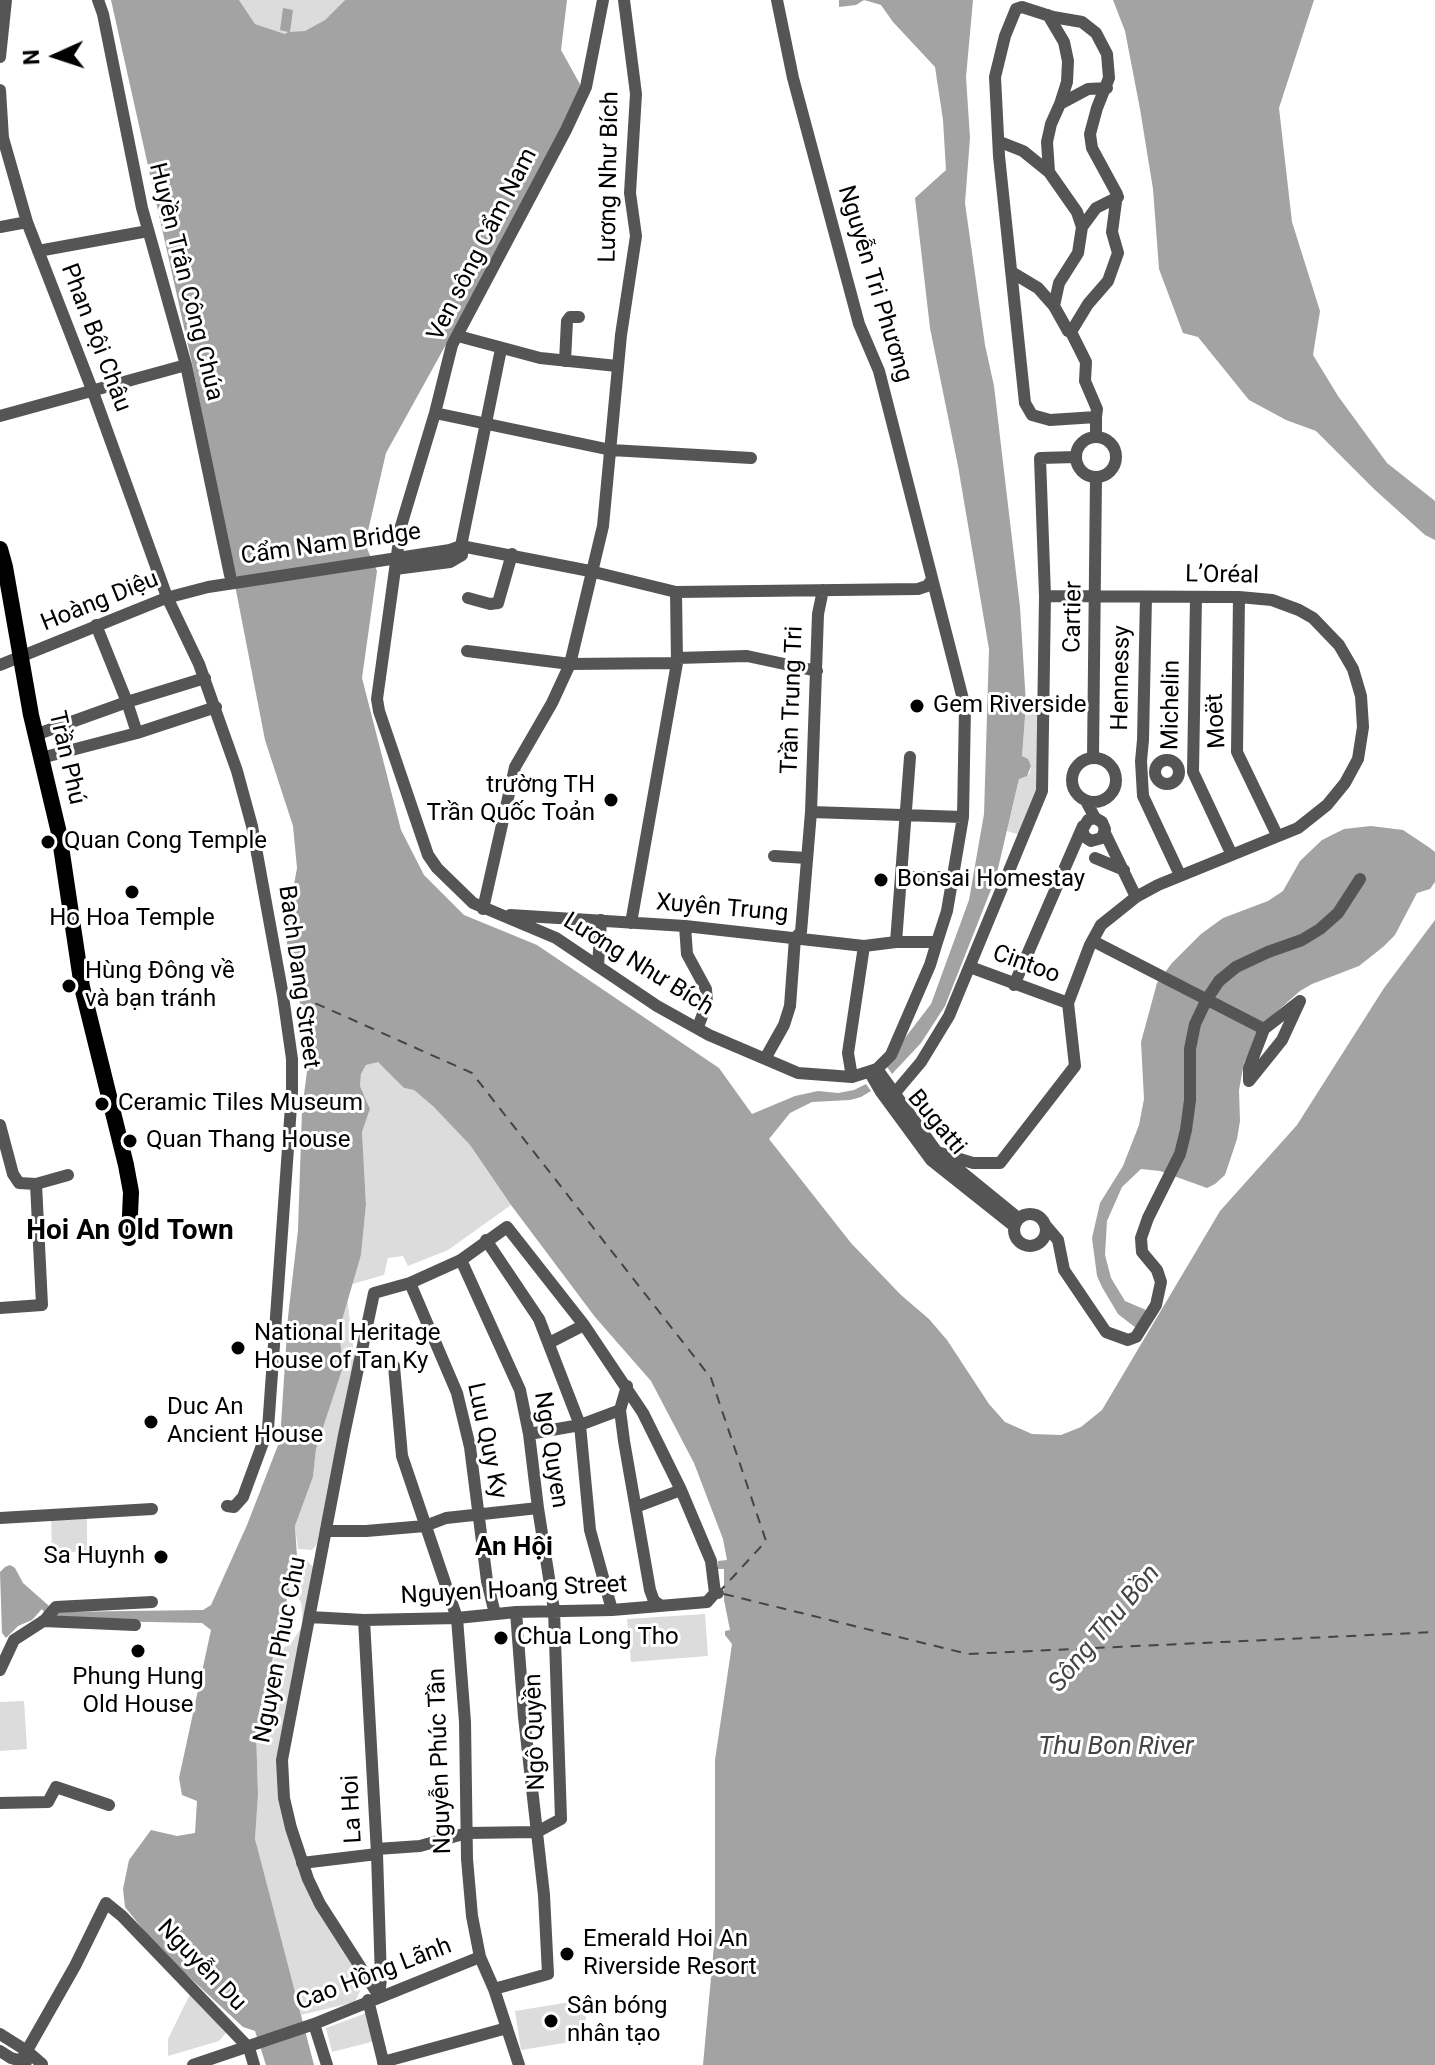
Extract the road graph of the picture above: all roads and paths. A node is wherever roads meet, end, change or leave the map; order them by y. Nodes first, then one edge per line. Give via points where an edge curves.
1 (6, 0) edge
2 (98, 0) edge
3 (603, 0) edge
4 (624, 0) edge
5 (777, 0) edge
6 (1048, 15) junction
7 (0, 57) edge
8 (1107, 88) junction
9 (0, 90) edge
10 (1060, 104) junction
11 (1000, 142) junction
12 (1049, 172) junction
13 (1118, 197) junction
14 (27, 222) junction
15 (0, 227) edge
16 (1082, 227) junction
17 (148, 231) junction
18 (38, 251) junction
19 (1013, 273) junction
20 (1054, 306) junction
21 (579, 317) dead end
22 (1071, 332) junction
23 (458, 336) junction
24 (501, 349) junction
25 (565, 361) junction
26 (186, 365) junction
27 (617, 366) junction
28 (93, 392) junction
29 (435, 413) junction
30 (0, 416) edge
31 (1096, 417) junction
32 (487, 424) junction
33 (1096, 437) junction
34 (611, 450) junction
35 (1076, 457) junction
36 (751, 458) dead end
37 (1096, 477) junction
38 (456, 548) junction
39 (0, 549) edge
40 (512, 554) junction
41 (395, 569) junction
42 (590, 571) junction
43 (230, 575) dead end
44 (931, 581) junction
45 (219, 584) joint
46 (823, 590) junction
47 (676, 592) junction
48 (1045, 596) junction
49 (167, 597) junction
50 (1097, 597) junction
51 (1146, 597) junction
52 (1239, 597) junction
53 (468, 598) dead end
54 (1196, 598) junction
55 (96, 625) junction
56 (467, 651) dead end
57 (20, 658) junction
58 (677, 660) junction
59 (570, 664) junction
60 (0, 665) edge
61 (817, 671) junction
62 (205, 678) junction
63 (127, 702) junction
64 (216, 707) junction
65 (137, 733) junction
66 (35, 735) junction
67 (910, 757) dead end
68 (41, 758) junction
69 (1093, 758) junction
70 (1086, 801) junction
71 (811, 812) junction
72 (904, 813) junction
73 (963, 817) junction
74 (1095, 818) junction
75 (1083, 826) junction
76 (1105, 833) junction
77 (1277, 835) junction
78 (1231, 853) junction
79 (774, 856) dead end
80 (807, 858) junction
81 (1095, 858) dead end
82 (1124, 870) junction
83 (1180, 875) junction
84 (902, 877) junction
85 (952, 877) junction
86 (1360, 879) dead end
87 (1136, 897) junction
88 (483, 909) junction
89 (503, 915) junction
90 (601, 920) junction
91 (631, 923) junction
92 (685, 926) junction
93 (795, 938) junction
94 (1093, 941) junction
95 (896, 942) junction
96 (937, 942) junction
97 (864, 946) junction
98 (598, 966) junction
99 (970, 967) junction
100 (1014, 985) junction
101 (1207, 999) junction
102 (1068, 1003) junction
103 (698, 1027) junction
104 (1264, 1029) junction
105 (766, 1057) junction
106 (874, 1071) junction
107 (852, 1077) junction
108 (894, 1094) junction
109 (0, 1125) edge
110 (937, 1152) junction
111 (68, 1175) dead end
112 (36, 1184) junction
113 (1016, 1222) junction
114 (1046, 1226) junction
115 (129, 1238) dead end
116 (486, 1240) junction
117 (461, 1260) junction
118 (410, 1283) junction
119 (0, 1308) edge
120 (584, 1325) junction
121 (549, 1343) junction
122 (394, 1366) dead end
123 (627, 1386) junction
124 (620, 1410) junction
125 (580, 1425) junction
126 (529, 1434) junction
127 (681, 1490) junction
128 (227, 1506) dead end
129 (636, 1507) junction
130 (538, 1508) junction
131 (152, 1509) dead end
132 (479, 1513) junction
133 (0, 1518) edge
134 (425, 1526) junction
135 (326, 1531) junction
136 (152, 1602) dead end
137 (660, 1605) junction
138 (554, 1610) junction
139 (612, 1610) junction
140 (516, 1612) junction
141 (495, 1614) junction
142 (310, 1617) junction
143 (457, 1618) junction
144 (364, 1620) junction
145 (44, 1621) junction
146 (135, 1625) dead end
147 (0, 1670) edge
148 (0, 1803) edge
149 (109, 1805) dead end
150 (537, 1832) junction
151 (467, 1833) junction
152 (377, 1852) junction
153 (302, 1863) junction
154 (480, 1957) junction
155 (494, 1989) junction
156 (373, 1998) junction
157 (309, 2025) junction
158 (507, 2028) junction
159 (0, 2034) edge
160 (253, 2046) junction
161 (13, 2057) edge
162 (383, 2063) edge
163 (43, 2065) edge
164 (193, 2065) edge
165 (254, 2065) edge
166 (327, 2065) edge
167 (519, 2065) edge

1 - 7 street
2 - 17 street, Huyền Trân Công Chúa
3 - 23 street, Ven sông Cẩm Nam via 586,87
4 - 27 street, Lương Như Bích via 636,94 630,193 636,236
5 - 44 street, Nguyễn Tri Phương via 798,98 859,324 879,371
6 - 8 street via 1082,22 1096,33 1107,54
6 - 10 street via 1068,61
6 - 11 street via 1016,9 1005,36 995,77
8 - 10 street via 1088,89
8 - 13 street via 1090,134
9 - 14 street, Phan Bội Châu via 3,138
10 - 12 street via 1047,142
11 - 12 street via 1023,151
11 - 19 street
12 - 16 street
13 - 16 street via 1096,208
13 - 22 street via 1112,232 1118,253 1114,269
14 - 15 street
14 - 18 street, Phan Bội Châu
16 - 20 street via 1078,253 1059,283
17 - 18 street
17 - 26 street, Huyền Trân Công Chúa
18 - 28 street, Phan Bội Châu
19 - 20 street via 1027,279
19 - 31 street via 1028,410 1050,420
20 - 22 street
21 - 25 street via 568,318
22 - 31 street via 1086,362 1085,381
23 - 24 street
23 - 29 street, Ven sông Cẩm Nam
24 - 25 street
24 - 32 street
25 - 27 street
26 - 28 street
26 - 43 street, Huyền Trân Công Chúa
27 - 34 street, Lương Như Bích
28 - 30 street
28 - 49 street, Phan Bội Châu
29 - 32 street
29 - 41 street, Ven sông Cẩm Nam via 405,506
31 - 33 street
32 - 34 street
32 - 38 street
33 - 35 street via 1080,444
33 - 37 street via 1110,442 1116,454 1110,472
34 - 36 street
34 - 42 street, Lương Như Bích via 603,526
35 - 37 street via 1080,470
35 - 48 street via 1040,458
37 - 50 street, Cartier
38 - 40 street, Cẩm Nam Bridge
38 - 41 street via 462,555 457,560
38 - 45 street, Cẩm Nam Bridge
39 - 57 main road, Trần Phú
40 - 42 street, Cẩm Nam Bridge
40 - 53 street via 498,603
41 - 88 street, Ven sông Cẩm Nam via 379,711 428,855
42 - 47 street, Cẩm Nam Bridge
42 - 59 street, Lương Như Bích
44 - 46 street, Cẩm Nam Bridge via 918,589
44 - 73 street via 965,707
45 - 49 street, Hoàng Diệu
46 - 47 street, Cẩm Nam Bridge
46 - 61 street, Trần Trung Tri
47 - 58 street
48 - 50 street, L’Oréal
48 - 99 street via 1042,791
49 - 55 street, Hoàng Diệu
49 - 62 street, Bach Dang Street
50 - 51 street, L’Oréal
50 - 69 street, Cartier
51 - 54 street, L’Oréal
51 - 83 street, Hennessy via 1143,796
52 - 54 street, L’Oréal
52 - 77 street, Moët via 1237,752
52 - 77 street, L’Oréal via 1272,600 1313,618 1339,645 1361,696 1358,759 1345,783 1298,828
54 - 78 street, Michelin via 1193,772
55 - 57 street, Hoàng Diệu
55 - 63 street
56 - 59 street
57 - 60 street, Hoàng Diệu
57 - 66 main road, Trần Phú
58 - 59 street
58 - 61 street via 747,656
58 - 91 street
59 - 88 street, Lương Như Bích via 515,767
61 - 71 street, Trần Trung Tri
62 - 63 street
62 - 64 street, Bach Dang Street
63 - 65 street
63 - 66 street
64 - 65 street
64 - 128 street, Bach Dang Street via 252,826 292,1059 268,1429 243,1497 234,1507
65 - 68 street
66 - 68 main road, Trần Phú
67 - 72 street
68 - 115 main road, Trần Phú via 59,833 92,1035 131,1192
69 - 70 street via 1073,774 1073,787
69 - 70 street via 1111,767 1115,786 1103,801
70 - 74 street
71 - 72 street
71 - 80 street, Trần Trung Tri
72 - 73 street
72 - 84 street
73 - 85 street
74 - 75 street
74 - 76 street
75 - 76 street via 1091,841
75 - 100 street
76 - 82 street
77 - 78 street, L’Oréal
78 - 83 street, L’Oréal
79 - 80 street
80 - 93 street, Trần Trung Tri via 801,932
81 - 82 street
82 - 87 street
83 - 87 street, L’Oréal
84 - 85 street
84 - 95 street
85 - 96 street
86 - 101 street via 1347,902 1320,929 1236,967
87 - 94 street, L’Oréal via 1101,925
88 - 89 street, Lương Như Bích
89 - 90 street, Xuyên Trung
89 - 98 street, Lương Như Bích via 556,938
90 - 91 street, Xuyên Trung
90 - 98 street
91 - 92 street, Xuyên Trung
92 - 93 street, Xuyên Trung
92 - 103 street via 687,954 706,989
93 - 97 street, Xuyên Trung
93 - 105 street, Trần Trung Tri via 790,1006
94 - 101 street
94 - 102 street, L’Oréal
95 - 96 street, Xuyên Trung
95 - 97 street, Xuyên Trung
96 - 106 street via 891,1055
97 - 107 street via 848,1053
98 - 103 street, Lương Như Bích
99 - 100 street, Cintoo
99 - 108 street via 949,1016
100 - 102 street, Cintoo
101 - 104 street
101 - 114 street via 1190,1049 1190,1100 1180,1154 1141,1238 1142,1252 1161,1282 1156,1305 1136,1337 1128,1340 1106,1332 1064,1270 1058,1240
102 - 110 street, L’Oréal via 1075,1066 1000,1163 973,1163
103 - 105 street, Lương Như Bích
104 - 104 street via 1300,1001 1282,1040 1249,1081
105 - 107 street, Lương Như Bích via 798,1073
106 - 107 street, Lương Như Bích
106 - 108 street
106 - 113 street, Bugatti via 881,1092 931,1160
108 - 110 street
109 - 112 street via 16,1180
110 - 113 street
111 - 112 street
112 - 119 street via 42,1305
113 - 114 street via 1034,1214
113 - 114 street via 1017,1241 1027,1247 1042,1241
116 - 117 street
116 - 120 street via 507,1227
116 - 121 street
117 - 118 street
117 - 126 street, Ngo Quyen via 520,1390
118 - 132 street, Luu Quy Ky via 457,1393
118 - 135 street, Nguyen Phuc Chu via 374,1293
120 - 121 street
120 - 123 street
121 - 125 street
122 - 134 street, Nguyễn Phúc Tần via 402,1456
123 - 124 street
123 - 127 street
124 - 125 street
124 - 129 street
125 - 126 street
125 - 139 street via 590,1530
126 - 130 street, Ngo Quyen
127 - 129 street
127 - 137 street, Nguyen Hoang Street via 711,1561 716,1593 707,1602
129 - 137 street via 650,1590
130 - 132 street
130 - 138 street, Ngo Quyen
131 - 133 street
132 - 134 street
132 - 141 street, Luu Quy Ky
134 - 135 street
134 - 143 street, Nguyễn Phúc Tần
135 - 142 street, Nguyen Phuc Chu
136 - 145 street via 56,1607
137 - 139 street, Nguyen Hoang Street
138 - 139 street, Nguyen Hoang Street
138 - 140 street, Nguyen Hoang Street
138 - 150 street, Ngô Quyền via 561,1819
140 - 141 street, Nguyen Hoang Street
140 - 150 street
141 - 143 street, Nguyen Hoang Street
142 - 144 street, Nguyen Hoang Street
142 - 153 street, Nguyen Phuc Chu via 282,1760 284,1798
143 - 144 street, Nguyen Hoang Street
143 - 151 street, Nguyễn Phúc Tần
144 - 152 street, La Hoi
145 - 146 street
145 - 147 street via 14,1640
148 - 149 street via 48,1802 56,1787
150 - 151 street
150 - 155 street via 548,1974
151 - 152 street
151 - 154 street, Nguyễn Phúc Tần
152 - 153 street
152 - 156 street, La Hoi via 381,1979
153 - 156 street, Nguyen Phuc Chu
154 - 155 street, Nguyễn Phúc Tần
154 - 156 street, Cao Hồng Lãnh
155 - 158 street, Nguyễn Phúc Tần
156 - 157 street, Cao Hồng Lãnh
156 - 162 street
157 - 160 street, Cao Hồng Lãnh
157 - 166 street
158 - 162 street
158 - 167 street, Nguyễn Phúc Tần
159 - 161 street
160 - 161 street, Nguyễn Du via 106,1903 75,1966
160 - 164 street, Cao Hồng Lãnh
160 - 165 street, Nguyễn Du
161 - 163 street

